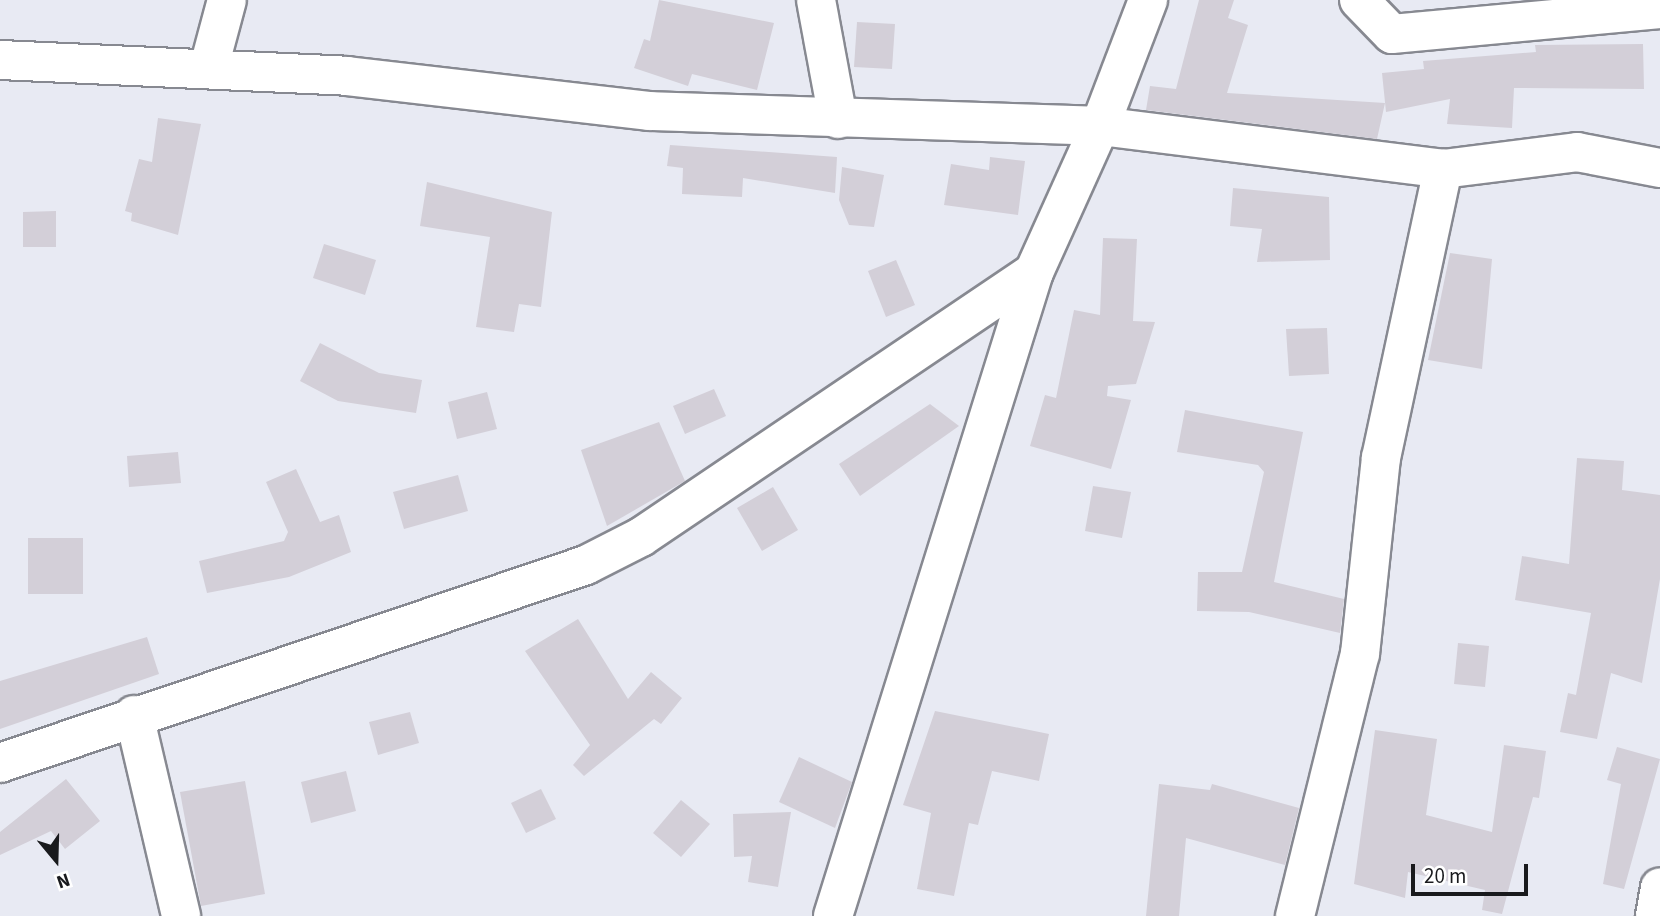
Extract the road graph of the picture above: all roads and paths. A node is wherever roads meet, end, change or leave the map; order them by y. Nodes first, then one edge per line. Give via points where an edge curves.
1 (227, 0) edge
2 (816, 0) edge
3 (1147, 0) edge
4 (1360, 0) edge
5 (1660, 9) edge
6 (0, 60) edge
7 (209, 67) junction
8 (838, 119) junction
9 (1100, 126) junction
10 (1660, 168) edge
11 (1443, 169) junction
12 (1034, 272) junction
13 (134, 715) junction
14 (0, 763) edge
15 (1660, 887) edge
16 (181, 916) edge
17 (833, 916) edge
18 (1295, 916) edge
19 (1655, 916) edge

1 - 7 street
2 - 8 street
3 - 9 street
4 - 5 street via 1392,34
6 - 7 street
7 - 8 street via 649,111
8 - 9 street
9 - 11 street
9 - 12 street
10 - 11 street via 1577,152
11 - 18 street via 1381,458 1360,654
12 - 13 street via 641,537 586,565
12 - 17 street
13 - 14 street
13 - 16 street
15 - 19 street

